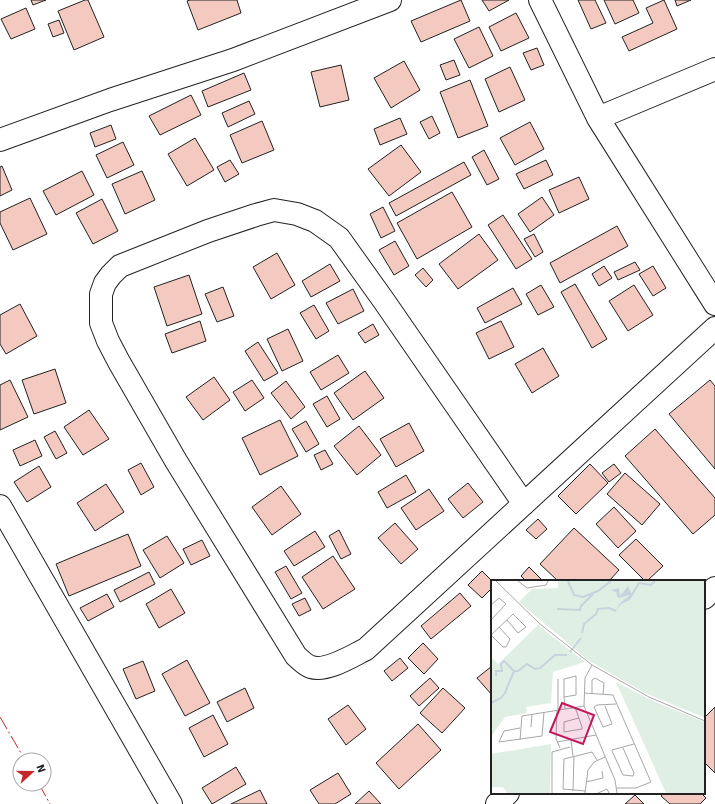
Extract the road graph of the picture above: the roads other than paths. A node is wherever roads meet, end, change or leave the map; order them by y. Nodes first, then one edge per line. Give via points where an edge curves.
1 (390, 0) edge
2 (540, 0) edge
3 (715, 69) edge
4 (598, 118) junction
5 (0, 140) edge
6 (715, 304) edge
7 (715, 328) edge
8 (524, 504) junction
9 (0, 506) edge
10 (715, 588) edge
11 (705, 597) edge
12 (507, 794) edge
13 (171, 804) edge
14 (497, 804) edge

1 - 5 street via 233,60 110,100
2 - 4 street
3 - 4 street
4 - 6 street
7 - 8 street
8 - 8 street via 366,648 342,662 319,668 310,667 296,656 118,362 101,323 101,294 105,283 120,266 256,215 274,210 297,214 315,221 339,238
9 - 13 street
10 - 11 street
12 - 14 street

